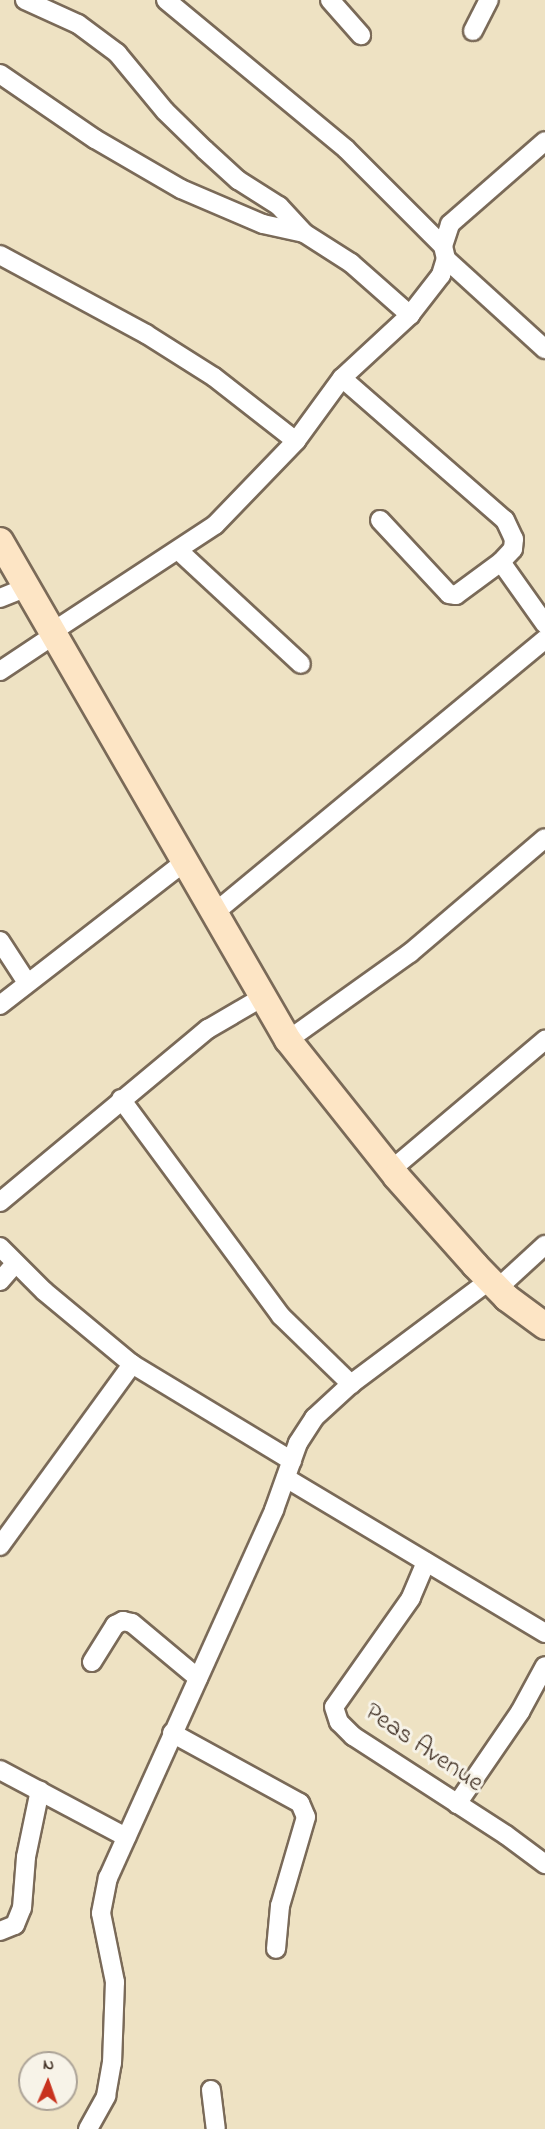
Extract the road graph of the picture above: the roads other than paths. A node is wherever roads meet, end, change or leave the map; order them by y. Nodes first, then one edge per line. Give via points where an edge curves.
1 (25, 0) edge
2 (166, 0) edge
3 (330, 0) edge
4 (489, 0) edge
5 (473, 31) dead end
6 (361, 34) dead end
7 (0, 75) edge
8 (545, 141) edge
9 (304, 233) junction
10 (444, 253) junction
11 (0, 255) edge
12 (410, 315) junction
13 (543, 345) edge
14 (342, 378) junction
15 (296, 441) junction
16 (380, 520) dead end
17 (0, 541) edge
18 (179, 551) junction
19 (501, 562) junction
20 (27, 587) junction
21 (0, 598) edge
22 (545, 624) edge
23 (53, 633) junction
24 (545, 639) edge
25 (301, 664) dead end
26 (0, 671) edge
27 (545, 838) edge
28 (183, 863) junction
29 (213, 914) junction
30 (0, 941) edge
31 (26, 981) junction
32 (261, 998) junction
33 (0, 1005) edge
34 (288, 1040) junction
35 (545, 1040) edge
36 (121, 1099) junction
37 (391, 1170) junction
38 (2, 1197) edge
39 (545, 1245) edge
40 (0, 1247) edge
41 (15, 1264) junction
42 (0, 1281) edge
43 (494, 1284) junction
44 (545, 1326) edge
45 (132, 1364) junction
46 (351, 1384) junction
47 (289, 1469) junction
48 (0, 1546) edge
49 (426, 1562) junction
50 (545, 1633) edge
51 (92, 1662) dead end
52 (545, 1666) edge
53 (198, 1678) junction
54 (172, 1733) junction
55 (0, 1770) edge
56 (40, 1790) junction
57 (457, 1804) junction
58 (126, 1837) junction
59 (545, 1864) edge
60 (0, 1931) edge
61 (276, 1949) dead end
62 (211, 2090) dead end
63 (88, 2129) edge
64 (216, 2129) edge

1 - 9 street via 78,24 117,52 205,150 238,180 279,206
2 - 10 street via 346,149
3 - 6 street
4 - 5 street
7 - 9 street via 95,139 181,189 263,224
8 - 10 street via 450,225
9 - 12 street via 351,263
10 - 12 street via 441,275
10 - 13 street
11 - 15 street via 146,334 214,377
12 - 14 street
14 - 15 street
14 - 19 street via 505,520 514,539 513,549
15 - 18 street via 216,525
16 - 19 street via 449,594 456,595
17 - 20 street
18 - 23 street
18 - 25 street
19 - 22 street
20 - 21 street
20 - 23 street
23 - 26 street
23 - 28 street
24 - 29 street
27 - 34 street via 410,953
28 - 29 street
28 - 31 street
29 - 32 street
30 - 31 street
31 - 33 street
32 - 34 street
32 - 36 street via 208,1029
34 - 37 street
35 - 37 street
36 - 38 street
36 - 46 street via 281,1316
37 - 43 street
39 - 43 street
40 - 41 street
41 - 42 street
41 - 45 street
43 - 44 street
43 - 46 street
45 - 47 street
45 - 48 street
46 - 47 street via 314,1418
47 - 49 street
47 - 53 street
49 - 50 street
49 - 57 street, Peas Avenue via 411,1598 334,1707 339,1722 353,1736
51 - 53 street via 115,1625 123,1621 132,1623
52 - 57 street via 520,1712
53 - 54 street
54 - 58 street
54 - 61 street via 300,1803 306,1817 280,1906
55 - 56 street
56 - 58 street
56 - 60 street via 26,1857 22,1908 15,1925
57 - 59 street, Peas Avenue
58 - 63 street via 108,1878 101,1913 115,1982 112,2063 106,2096
62 - 64 street

